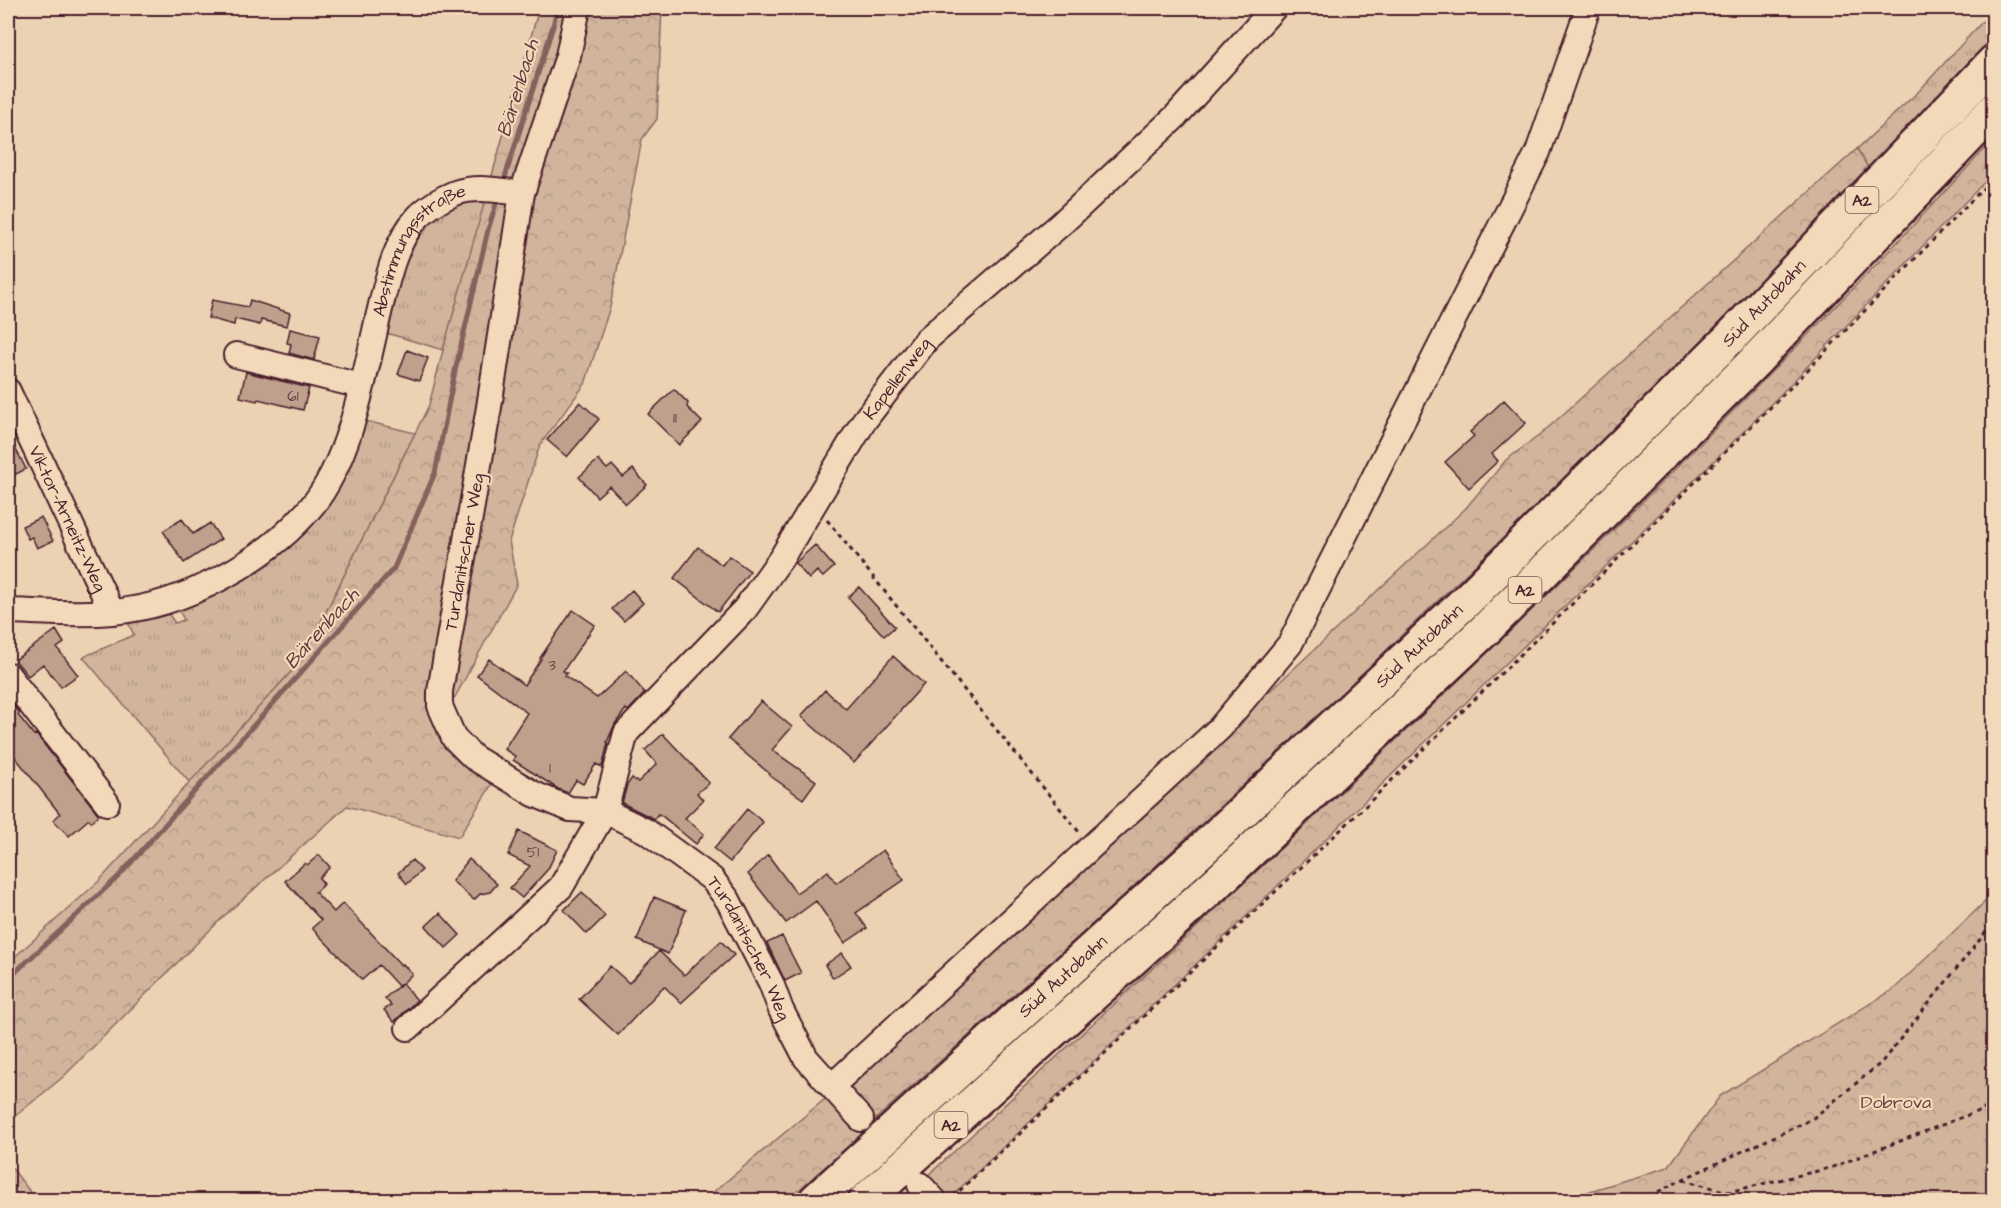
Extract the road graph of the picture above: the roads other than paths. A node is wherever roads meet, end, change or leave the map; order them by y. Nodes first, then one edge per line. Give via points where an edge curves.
1 (578, 8) edge
2 (1274, 8) edge
3 (1587, 8) edge
4 (1994, 62) edge
5 (1994, 110) edge
6 (522, 193) junction
7 (236, 355) dead end
8 (361, 386) junction
9 (8, 391) edge
10 (8, 612) edge
11 (112, 612) junction
12 (8, 675) edge
13 (107, 803) dead end
14 (605, 811) junction
15 (408, 1028) dead end
16 (832, 1086) junction
17 (861, 1119) dead end
18 (816, 1200) edge
19 (866, 1200) edge

1 - 6 street via 568,56
2 - 14 street, Kapellenweg via 1175,117 1062,223 927,339 864,421 782,557 745,609 626,734
3 - 16 street via 1538,152 1290,644 1220,728
4 - 18 highway, Süd Autobahn / A2 via 1730,339 1467,600 1208,844
5 - 19 highway, Süd Autobahn / A2 via 1754,362 1488,627 1222,877
6 - 8 street, Abstimmungsstraße via 476,188 455,193 417,218 390,271
6 - 14 street, Turdanitscher Weg via 440,706 454,738 473,757 534,794 570,809
7 - 8 street
8 - 11 street, Abstimmungsstraße via 337,466 314,504 287,534 251,560 180,597
9 - 11 street, Viktor-Arneitz-Weg
10 - 11 street, Abstimmungsstraße
12 - 13 street
14 - 15 street via 561,887
14 - 16 street, Turdanitscher Weg via 646,831 712,879 728,900 806,1058
16 - 17 street, Turdanitscher Weg

